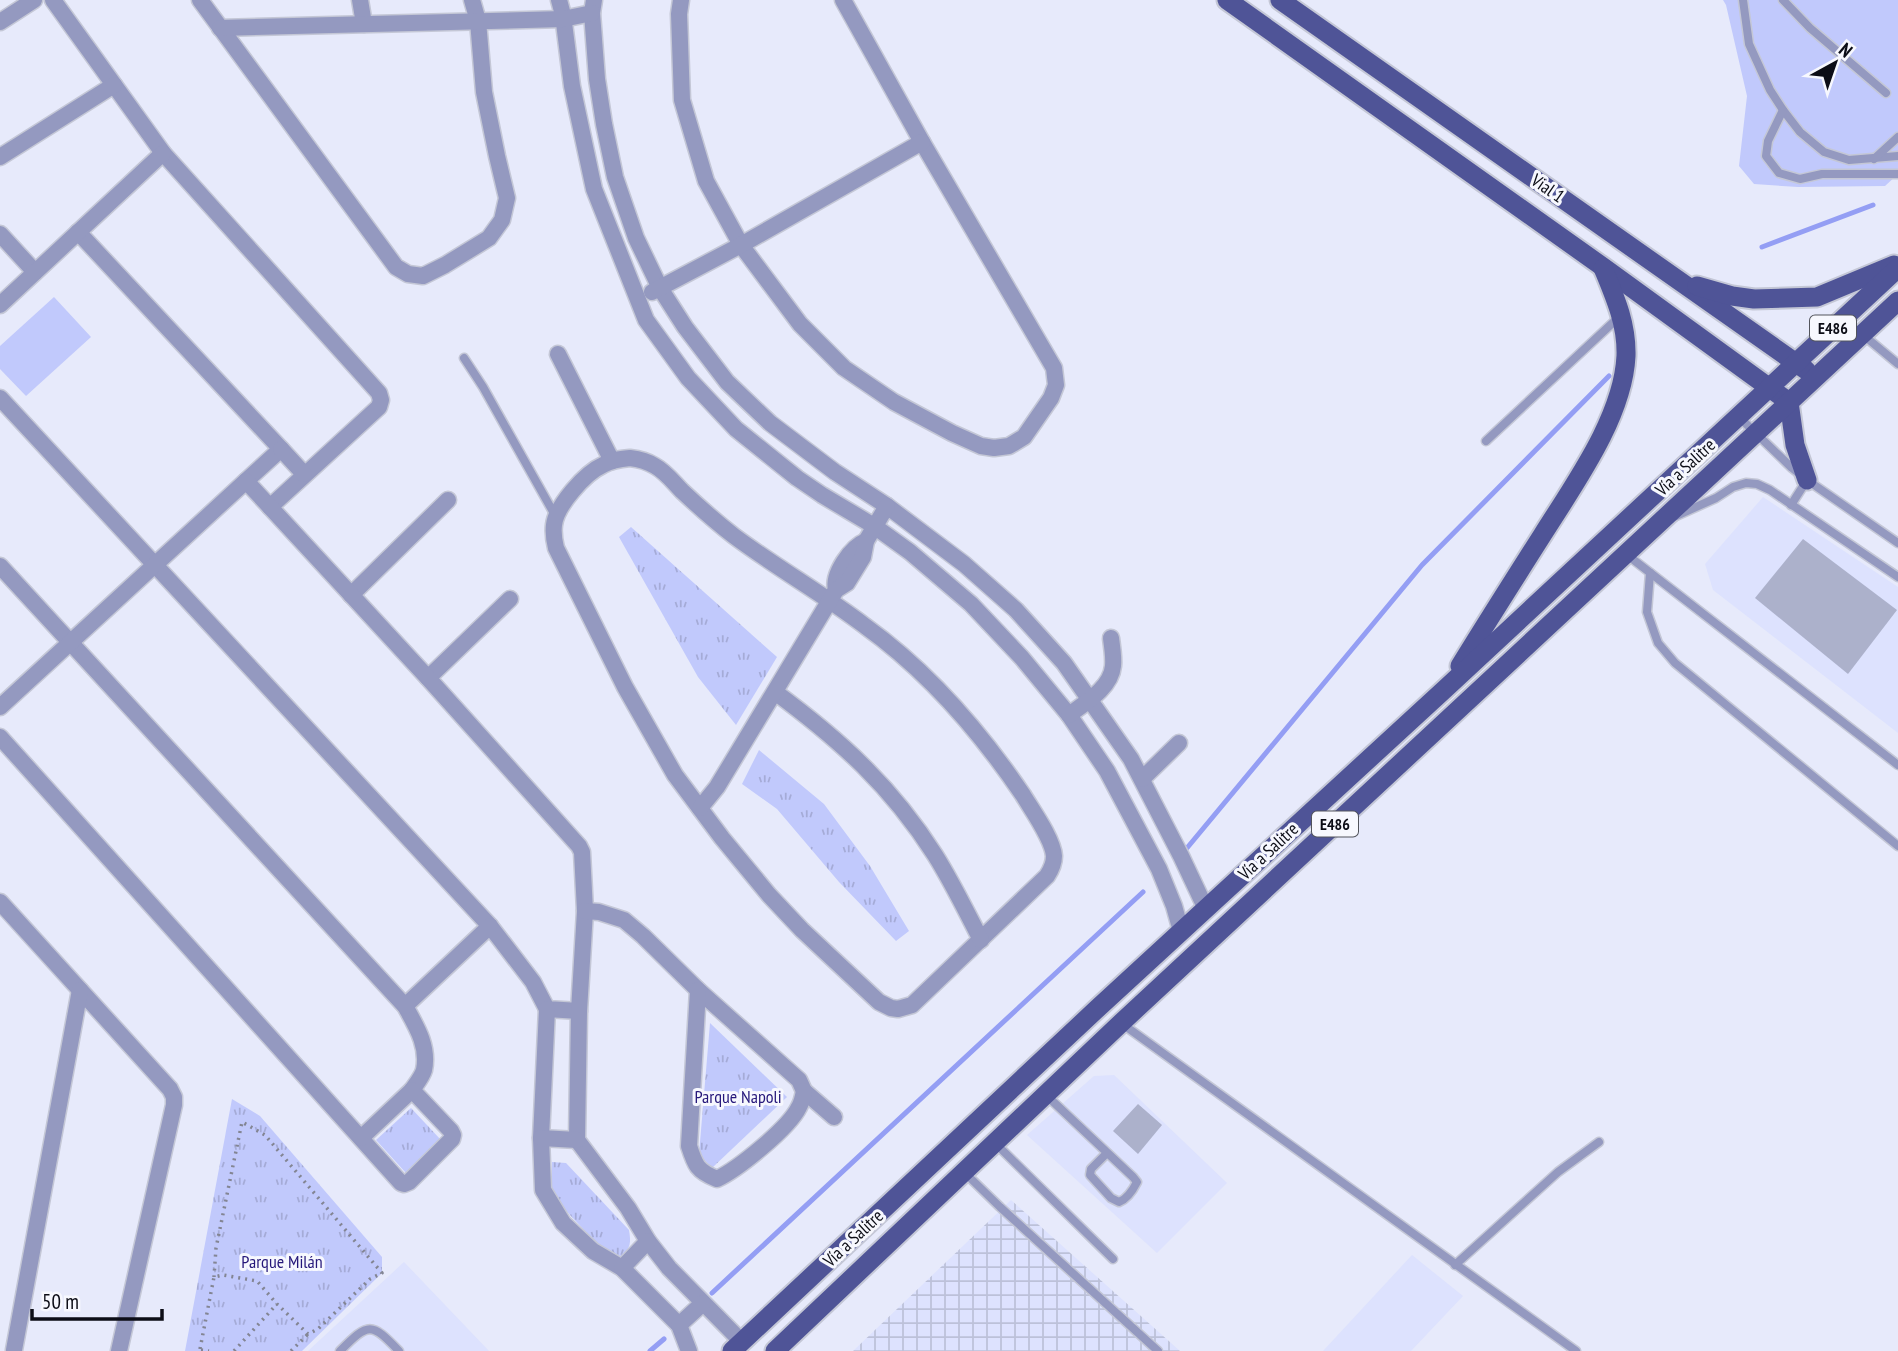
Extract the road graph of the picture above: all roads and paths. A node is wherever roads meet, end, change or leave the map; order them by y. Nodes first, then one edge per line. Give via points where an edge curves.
1 (34, 0) edge
2 (53, 0) edge
3 (200, 0) edge
4 (360, 0) edge
5 (472, 0) edge
6 (558, 0) edge
7 (681, 0) edge
8 (843, 0) edge
9 (1227, 0) edge
10 (1280, 0) edge
11 (1743, 0) edge
12 (1783, 0) edge
13 (593, 7) edge
14 (563, 19) junction
15 (478, 21) junction
16 (0, 22) edge
17 (364, 24) junction
18 (220, 28) junction
19 (114, 85) junction
20 (1886, 93) dead end
21 (1783, 110) junction
22 (1898, 137) edge
23 (922, 142) junction
24 (163, 153) junction
25 (1898, 156) edge
26 (0, 157) edge
27 (1874, 159) junction
28 (1898, 174) edge
29 (78, 232) junction
30 (0, 234) edge
31 (741, 245) junction
32 (1898, 266) edge
33 (1603, 267) junction
34 (35, 272) junction
35 (1683, 282) junction
36 (660, 288) junction
37 (638, 300) junction
38 (0, 305) edge
39 (1894, 309) edge
40 (1622, 315) junction
41 (1862, 334) junction
42 (558, 354) dead end
43 (464, 358) dead end
44 (1796, 363) junction
45 (1898, 364) edge
46 (1816, 377) junction
47 (1769, 388) junction
48 (0, 398) edge
49 (1789, 402) junction
50 (1739, 416) junction
51 (1756, 434) junction
52 (1486, 440) dead end
53 (281, 449) junction
54 (612, 461) junction
55 (304, 474) junction
56 (1807, 480) junction
57 (246, 481) junction
58 (448, 500) dead end
59 (1791, 505) junction
60 (887, 506) junction
61 (270, 507) junction
62 (556, 517) junction
63 (1658, 524) junction
64 (870, 533) junction
65 (1898, 542) edge
66 (1626, 554) junction
67 (154, 565) junction
68 (0, 566) edge
69 (1650, 573) junction
70 (1898, 577) edge
71 (351, 595) junction
72 (833, 595) junction
73 (510, 599) dead end
74 (1111, 638) dead end
75 (70, 642) junction
76 (428, 678) junction
77 (1446, 688) junction
78 (775, 692) junction
79 (1090, 700) junction
80 (0, 707) edge
81 (1069, 715) junction
82 (0, 737) edge
83 (1179, 743) dead end
84 (1131, 759) junction
85 (1898, 765) edge
86 (1107, 771) junction
87 (1142, 779) junction
88 (699, 808) junction
89 (1898, 846) edge
90 (0, 902) edge
91 (1206, 909) junction
92 (585, 911) junction
93 (490, 926) junction
94 (1181, 931) junction
95 (981, 940) junction
96 (80, 990) junction
97 (698, 990) junction
98 (405, 1006) junction
99 (547, 1009) junction
100 (579, 1011) junction
101 (1121, 1023) junction
102 (412, 1090) junction
103 (804, 1091) junction
104 (1046, 1095) junction
105 (834, 1117) dead end
106 (361, 1138) junction
107 (541, 1138) junction
108 (577, 1140) junction
109 (1599, 1142) dead end
110 (995, 1143) junction
111 (1107, 1153) junction
112 (964, 1172) junction
113 (648, 1241) junction
114 (1113, 1259) dead end
115 (1455, 1265) junction
116 (622, 1268) junction
117 (214, 1277) junction
118 (670, 1292) junction
119 (703, 1303) junction
120 (277, 1304) junction
121 (679, 1325) junction
122 (308, 1334) junction
123 (0, 1347) edge
124 (737, 1347) edge
125 (200, 1350) edge
126 (1154, 1350) edge
127 (16, 1351) edge
128 (119, 1351) edge
129 (209, 1351) edge
130 (234, 1351) edge
131 (290, 1351) edge
132 (340, 1351) edge
133 (399, 1351) edge
134 (689, 1351) edge
135 (775, 1351) edge
136 (1576, 1351) edge

1 - 16 street
2 - 19 street
3 - 18 street
4 - 17 street
5 - 15 street
6 - 14 street
7 - 31 street via 682,100 706,181
8 - 23 street
9 - 33 main road
10 - 35 main road, Vial 1
11 - 21 lane via 1749,44
12 - 20 lane
13 - 14 street
13 - 36 street via 597,79 615,177
14 - 15 street
14 - 37 street via 594,189
15 - 17 street
15 - 18 street via 484,92 507,198 502,220 489,238 423,276 396,267
17 - 18 street
19 - 24 street
19 - 26 street
21 - 27 lane via 1824,152 1849,160
21 - 28 lane via 1766,156 1779,173 1800,179 1822,174
22 - 27 lane
23 - 31 street
23 - 31 street via 1054,368 1056,385 1051,398 1024,437 1009,446 981,446 952,433 844,368 800,324
24 - 29 street
24 - 55 street via 379,393 379,407
25 - 27 lane
29 - 34 street
29 - 53 street
30 - 34 street
31 - 36 street
32 - 35 main road via 1817,297 1754,299
32 - 44 main road, Vía a Salitre / E486
33 - 40 main road
33 - 47 main road
34 - 38 street
35 - 44 main road, Vial 1
36 - 37 street
36 - 60 street via 727,382 770,423
37 - 64 street via 646,320 688,378 736,429
39 - 41 main road, Vía a Salitre / E486
40 - 52 lane
40 - 77 main road via 1626,355 1622,387 1586,467
41 - 45 lane
41 - 46 main road, Vía a Salitre / E486
42 - 54 street
43 - 62 lane
44 - 46 main road, Vial 1
44 - 47 main road, Vía a Salitre / E486
46 - 49 main road, Vía a Salitre / E486
47 - 49 main road
47 - 50 main road, Vía a Salitre / E486
48 - 67 street
49 - 51 main road, Vía a Salitre / E486
49 - 56 main road via 1794,445
50 - 51 lane
50 - 77 main road, Vía a Salitre / E486
51 - 56 lane
51 - 63 main road, Vía a Salitre / E486
53 - 55 street
53 - 57 street
54 - 62 street via 596,468
54 - 72 street via 639,459 656,466 726,530 779,568
55 - 61 street
56 - 59 lane
56 - 65 lane
57 - 61 street
57 - 67 street
58 - 71 street
59 - 63 lane via 1770,489 1746,483
59 - 70 lane
60 - 64 street
60 - 79 street via 1016,610
61 - 71 street
62 - 88 street via 556,548 575,587 625,687
63 - 66 main road, Vía a Salitre / E486
64 - 72 street via 836,576
64 - 81 street via 910,552 971,604
66 - 69 lane
66 - 101 main road, Vía a Salitre / E486
67 - 75 street
67 - 93 street
68 - 75 street
69 - 85 lane
69 - 89 lane via 1647,612 1658,643 1675,663
71 - 76 street
72 - 78 street
72 - 95 street via 951,702 1006,770 1052,848 1048,876
73 - 76 street
74 - 79 street via 1110,676
75 - 80 street
75 - 98 street
76 - 92 street via 579,846
77 - 91 main road, Vía a Salitre / E486
78 - 88 street via 717,787
78 - 95 street via 838,741 890,794 934,854
79 - 81 street
79 - 84 street
81 - 86 street
82 - 106 street
83 - 87 street
84 - 86 street
84 - 87 street
86 - 94 street via 1159,869
87 - 91 street
88 - 95 street via 802,930 884,1006 912,1005
90 - 96 street
91 - 94 main road, Vía a Salitre / E486
92 - 97 street via 624,920
92 - 100 street
93 - 98 street
93 - 99 street via 533,982
94 - 124 main road, Vía a Salitre / E486
96 - 127 street
96 - 128 street via 174,1097
97 - 103 street via 799,1080
97 - 103 street via 689,1146 695,1164 705,1174 717,1179 730,1173 782,1129 799,1109
98 - 102 street via 425,1049 424,1072
99 - 100 street
99 - 107 street
100 - 108 street
101 - 104 main road, Vía a Salitre / E486
101 - 115 lane
102 - 106 street
102 - 106 street via 453,1135 409,1182 401,1182
103 - 105 street
104 - 110 main road, Vía a Salitre / E486
104 - 111 lane
107 - 108 street
107 - 116 street via 543,1190 563,1223 593,1251
108 - 113 street
109 - 115 lane via 1558,1172
110 - 112 main road, Vía a Salitre / E486
110 - 114 lane
111 - 111 lane via 1137,1182 1119,1202 1090,1175
112 - 126 lane
112 - 135 main road, Vía a Salitre / E486
113 - 116 street
113 - 118 street
115 - 136 lane
116 - 118 street
117 - 120 path via 257,1281
117 - 122 path via 242,1122 265,1135 382,1273
117 - 125 path
118 - 119 street
118 - 121 street
119 - 121 street
119 - 124 street
120 - 122 path
120 - 130 path
121 - 134 street
122 - 131 path
123 - 127 street
125 - 129 path
132 - 133 lane via 363,1330 372,1328

